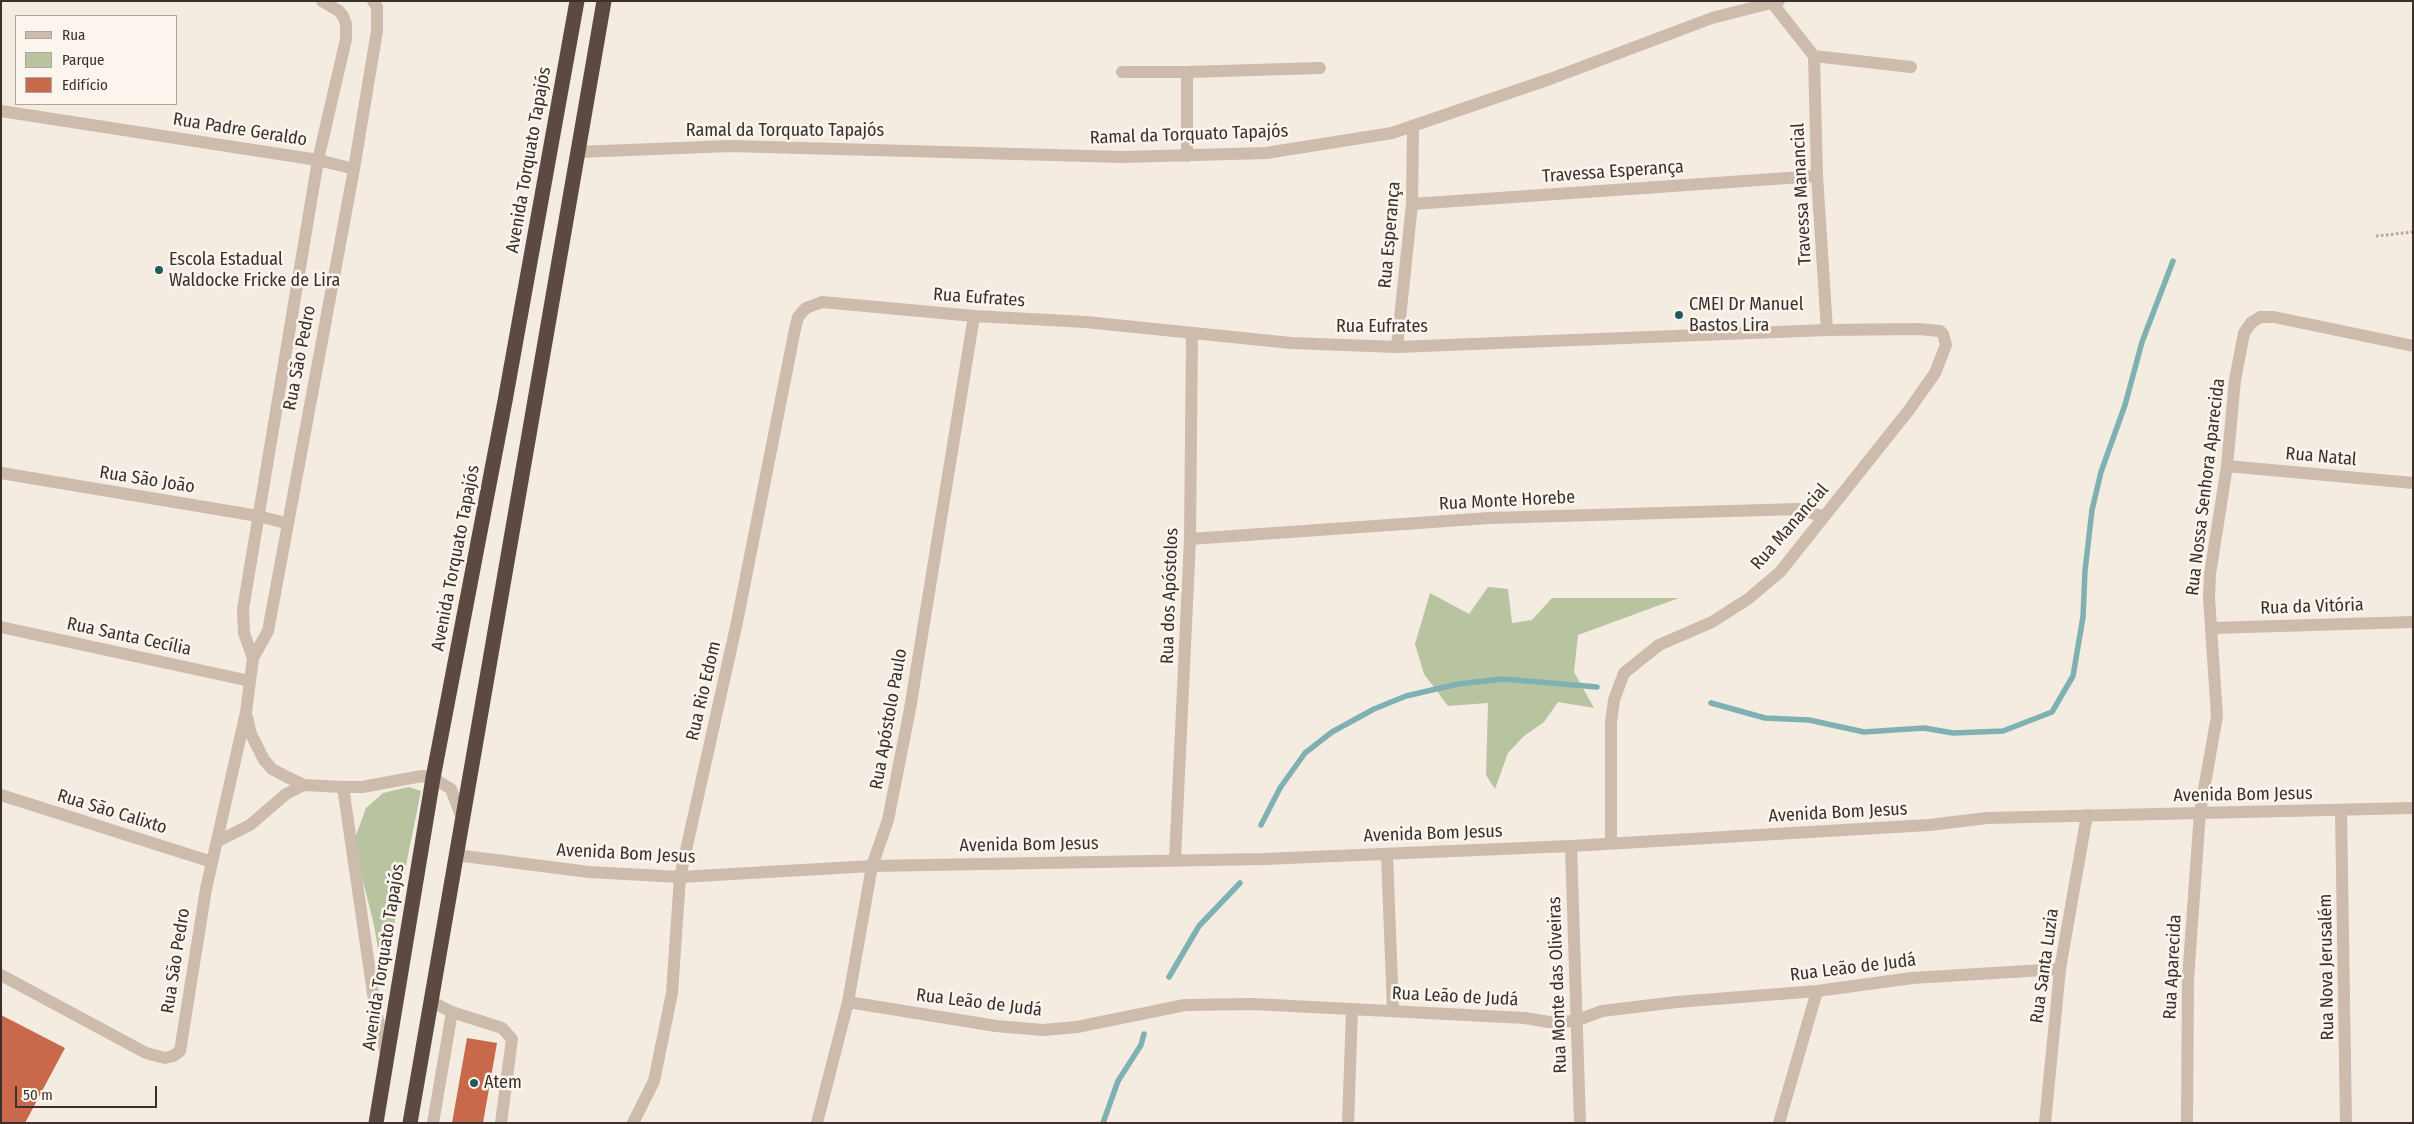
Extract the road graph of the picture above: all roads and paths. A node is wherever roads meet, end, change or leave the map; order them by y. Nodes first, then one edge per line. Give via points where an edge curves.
1 (373, 1) edge
2 (577, 1) edge
3 (604, 1) edge
4 (1776, 2) edge
5 (325, 3) edge
6 (1814, 56) junction
7 (1911, 67) dead end
8 (1320, 68) dead end
9 (1122, 72) dead end
10 (1187, 72) junction
11 (1, 111) edge
12 (1413, 126) junction
13 (577, 152) junction
14 (1187, 156) junction
15 (318, 160) junction
16 (354, 169) junction
17 (1816, 176) junction
18 (1412, 204) junction
19 (2413, 232) edge
20 (2376, 236) dead end
21 (847, 303) joint
22 (974, 316) junction
23 (1918, 329) joint
24 (1827, 330) junction
25 (1192, 333) junction
26 (2413, 346) edge
27 (1397, 347) junction
28 (2227, 466) junction
29 (1, 473) edge
30 (2413, 483) edge
31 (258, 516) junction
32 (1824, 517) junction
33 (286, 524) junction
34 (1190, 539) junction
35 (2413, 622) edge
36 (1, 627) edge
37 (2212, 628) junction
38 (253, 658) junction
39 (250, 681) junction
40 (246, 712) junction
41 (433, 778) junction
42 (304, 785) junction
43 (342, 787) junction
44 (1, 795) edge
45 (2413, 808) edge
46 (2341, 811) junction
47 (2200, 812) junction
48 (2087, 815) junction
49 (462, 820) junction
50 (218, 841) junction
51 (1611, 843) junction
52 (1571, 846) junction
53 (1387, 854) junction
54 (456, 855) junction
55 (1175, 860) junction
56 (212, 862) junction
57 (872, 866) junction
58 (680, 877) junction
59 (2060, 969) junction
60 (1, 975) edge
61 (1818, 991) junction
62 (432, 1002) junction
63 (848, 1002) junction
64 (1352, 1010) junction
65 (1393, 1011) junction
66 (452, 1012) junction
67 (1575, 1021) junction
68 (387, 1056) junction
69 (376, 1123) edge
70 (410, 1123) edge
71 (433, 1123) edge
72 (501, 1123) edge
73 (633, 1123) edge
74 (817, 1123) edge
75 (1348, 1123) edge
76 (1580, 1123) edge
77 (1778, 1123) edge
78 (2045, 1123) edge
79 (2187, 1123) edge
80 (2346, 1123) edge

1 - 16 street, Rua São Pedro via 377,7 378,31
2 - 41 highway, Avenida Torquato Tapajós
3 - 13 highway
4 - 6 street
4 - 12 street, Ramal da Torquato Tapajós via 1712,18
5 - 15 street, Rua São Pedro via 343,16 346,39
6 - 7 street
6 - 17 street, Travessa Manancial
8 - 10 street
9 - 10 street
10 - 14 street
11 - 15 street, Rua Padre Geraldo
12 - 14 street, Ramal da Torquato Tapajós via 1392,133 1276,152
12 - 18 street, Rua Esperança
13 - 14 street, Ramal da Torquato Tapajós via 731,146 1060,156
13 - 49 highway
15 - 16 street, Rua Padre Geraldo
15 - 31 street, Rua São Pedro
16 - 33 street, Rua São Pedro
17 - 18 street, Travessa Esperança
17 - 24 street, Travessa Manancial
18 - 27 street, Rua Esperança
19 - 20 path
21 - 22 street, Rua Eufrates
21 - 58 street, Rua Rio Edom via 822,302 806,308 798,317 737,622
22 - 25 street, Rua Eufrates via 1086,322
22 - 57 street, Rua Apóstolo Paulo via 910,709 888,820
23 - 24 street, Rua Eufrates
23 - 32 street, Rua Manancial via 1944,334 1946,345 1938,366 1909,410
24 - 27 street, Rua Eufrates
25 - 27 street, Rua Eufrates via 1292,343
25 - 34 street, Rua dos Apóstolos
26 - 28 street, Rua Nossa Senhora Aparecida via 2285,318 2260,317 2244,333 2235,380
28 - 30 street, Rua Natal
28 - 37 street, Rua Nossa Senhora Aparecida via 2210,574 2208,598
29 - 31 street, Rua São João
31 - 33 street, Rua São João
31 - 38 street, Rua São Pedro via 243,619
32 - 34 street, Rua Monte Horebe via 1799,509 1490,518
32 - 51 street, Rua Manancial via 1780,572 1748,598 1712,622 1659,645 1624,673 1614,700 1611,722
33 - 38 street, Rua São Pedro via 268,631
34 - 55 street, Rua dos Apóstolos
35 - 37 street, Rua da Vitória
36 - 39 street, Rua Santa Cecília
37 - 47 street, Rua Nossa Senhora Aparecida via 2217,716
38 - 39 street, Rua São Pedro
39 - 40 street, Rua São Pedro
40 - 42 street via 251,734 264,760 272,769
40 - 50 street, Rua São Pedro
41 - 43 street via 422,776 362,787
41 - 49 street via 451,788
41 - 68 highway, Avenida Torquato Tapajós
42 - 43 street
42 - 50 street via 286,794 250,826
43 - 68 street via 373,997
44 - 56 street, Rua São Calixto
45 - 46 street, Avenida Bom Jesus
46 - 47 street, Avenida Bom Jesus
46 - 80 street, Rua Nova Jerusalém
47 - 48 street, Avenida Bom Jesus
47 - 79 street, Rua Aparecida via 2188,979
48 - 51 street, Avenida Bom Jesus via 1987,818 1929,825
48 - 59 street, Rua Santa Luzia
49 - 54 highway
50 - 56 street, Rua São Pedro
51 - 52 street, Avenida Bom Jesus
52 - 53 street, Avenida Bom Jesus
52 - 67 street, Rua Monte das Oliveiras
53 - 55 street, Avenida Bom Jesus
53 - 65 street
54 - 58 street, Avenida Bom Jesus via 589,872
54 - 62 highway
55 - 57 street, Avenida Bom Jesus
56 - 60 street, Rua São Pedro via 195,946 180,1051 173,1056 165,1058 146,1053
57 - 58 street, Avenida Bom Jesus
57 - 63 street, Rua Apóstolo Paulo
58 - 73 street, Rua Rio Edom via 672,992 654,1081
59 - 61 street, Rua Leão de Judá via 1912,978
59 - 78 street, Rua Santa Luzia
61 - 67 street, Rua Leão de Judá via 1602,1011
61 - 77 street
62 - 66 street
62 - 70 highway
63 - 64 street, Rua Leão de Judá via 996,1026 1043,1030 1077,1027 1185,1005 1253,1004
63 - 74 street, Rua Apóstolo Paulo
64 - 65 street, Rua Leão de Judá
64 - 75 street
65 - 67 street, Rua Leão de Judá
66 - 71 street
66 - 72 street via 502,1028 512,1039
67 - 76 street, Rua Monte das Oliveiras
68 - 69 highway, Avenida Torquato Tapajós

